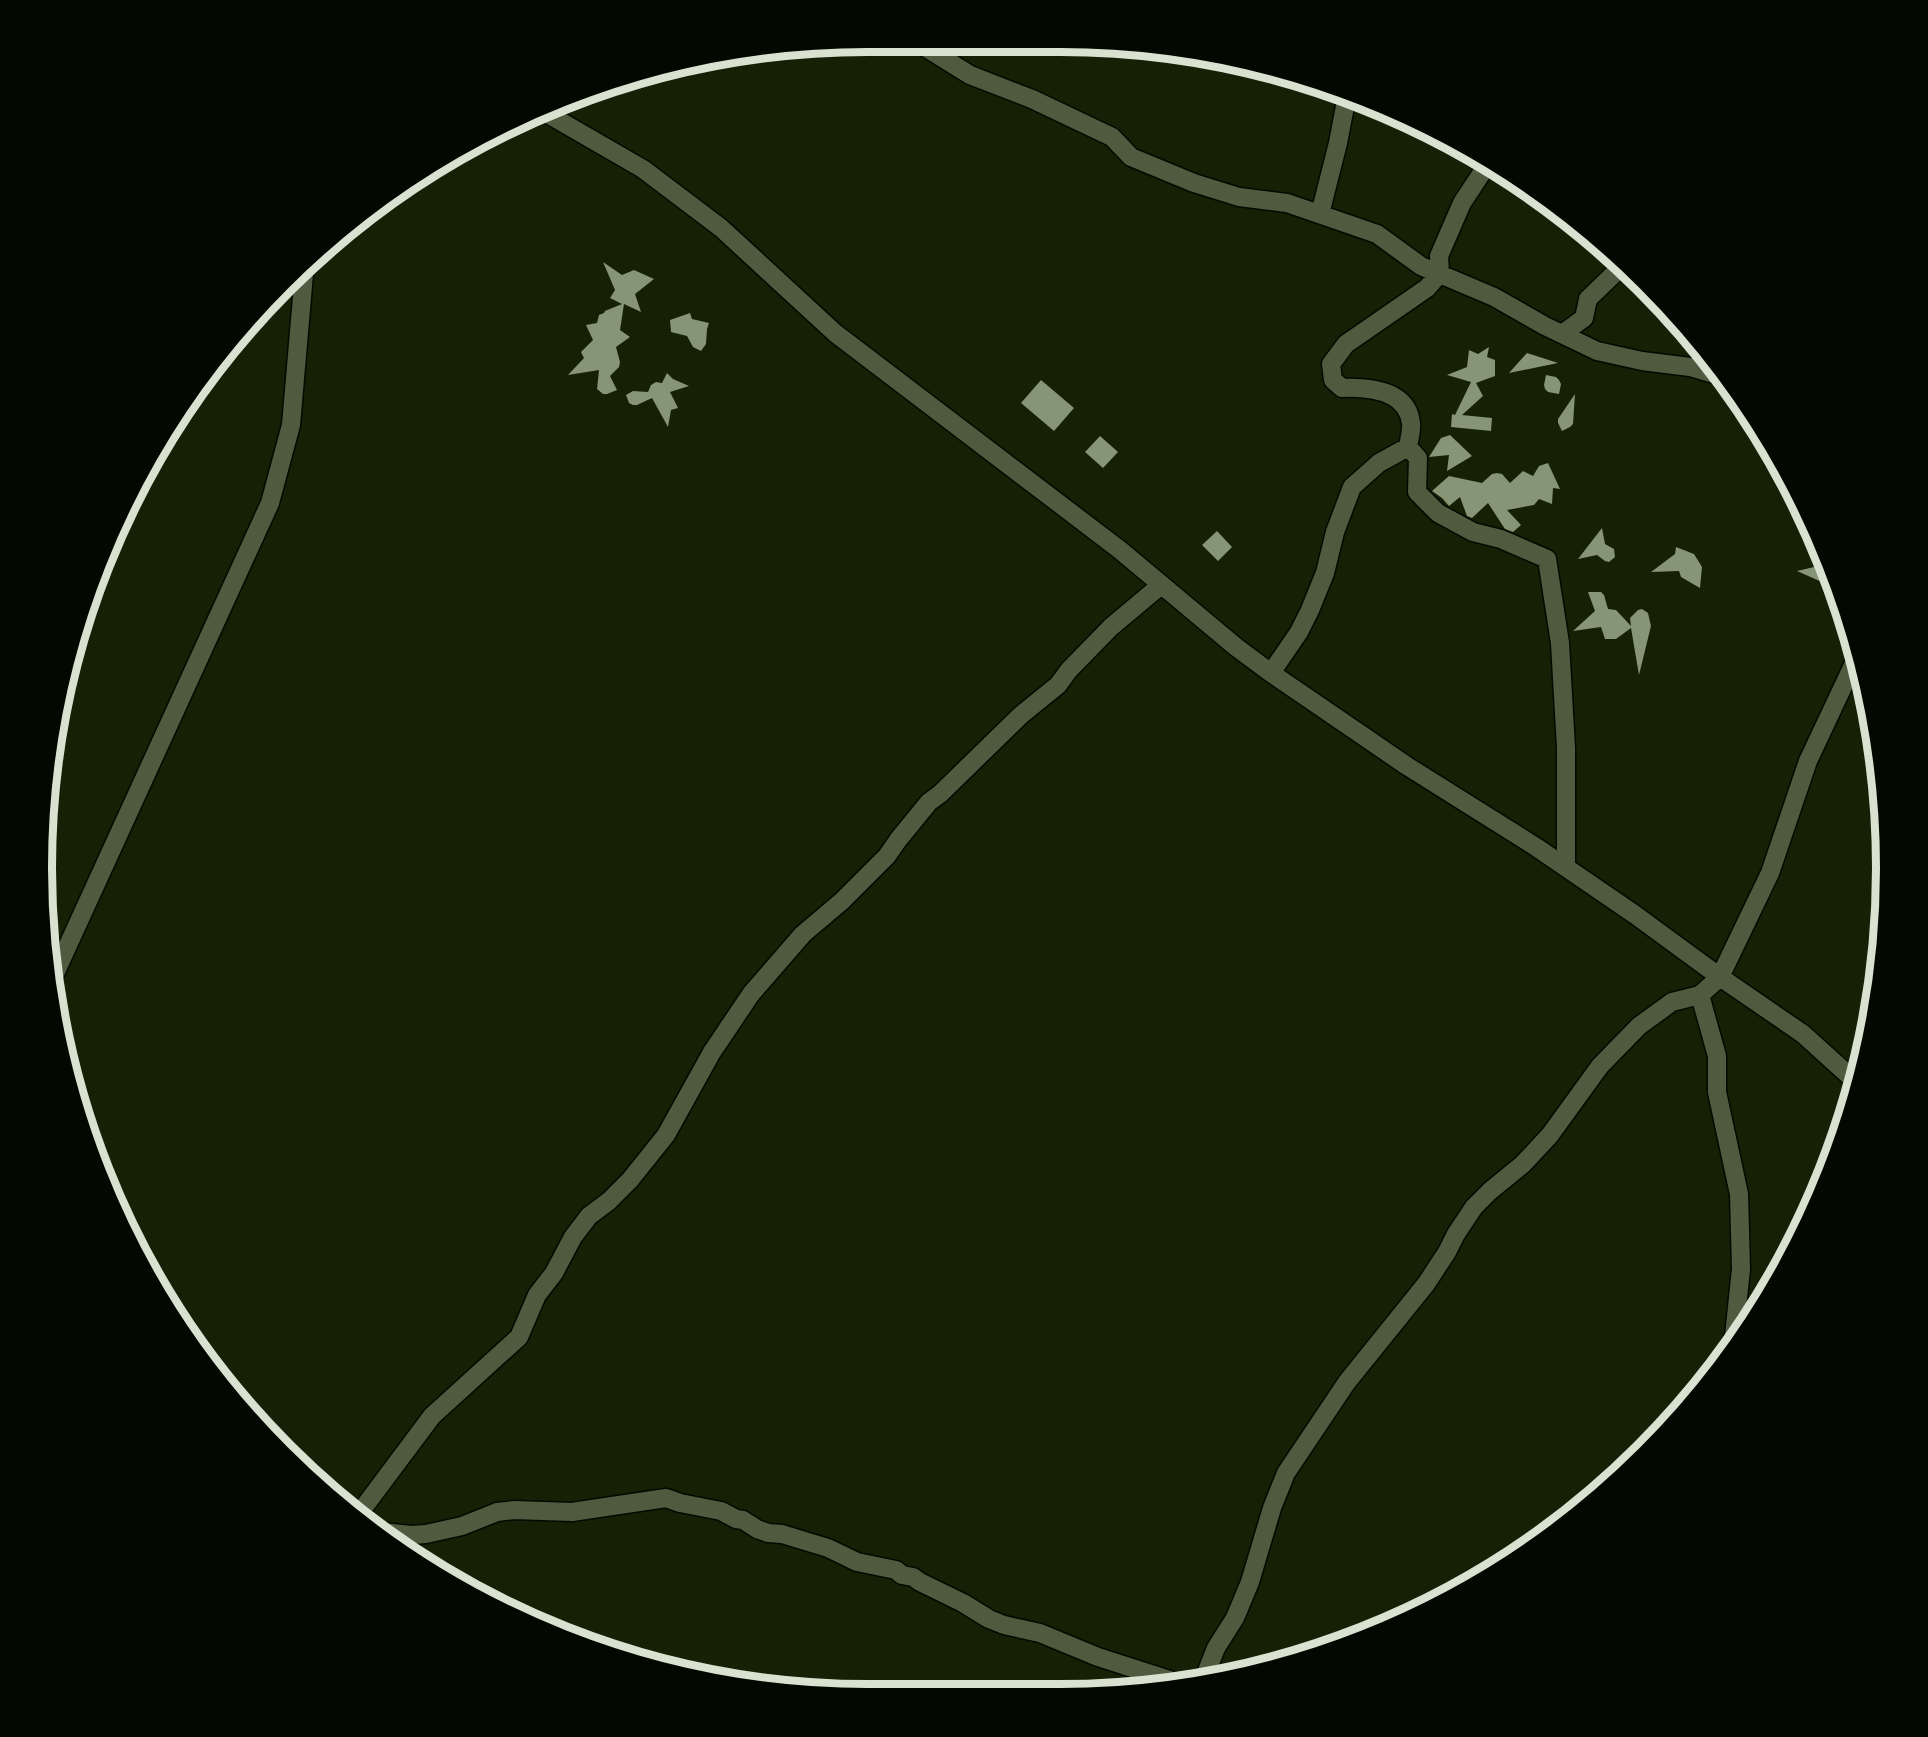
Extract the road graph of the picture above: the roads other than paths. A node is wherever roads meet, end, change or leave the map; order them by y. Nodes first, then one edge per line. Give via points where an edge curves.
1 (935, 53) edge
2 (1345, 105) edge
3 (552, 117) edge
4 (1483, 171) edge
5 (1320, 214) junction
6 (1616, 272) edge
7 (1440, 273) junction
8 (303, 281) edge
9 (1562, 334) junction
10 (1708, 373) edge
11 (1408, 447) junction
12 (1161, 585) junction
13 (1851, 670) edge
14 (1271, 673) junction
15 (1566, 867) junction
16 (58, 967) edge
17 (1720, 977) junction
18 (1700, 995) junction
19 (1849, 1076) edge
20 (1734, 1327) edge
21 (363, 1509) edge
22 (396, 1533) edge
23 (1207, 1671) edge
24 (1164, 1678) edge

1 - 5 street via 970,75 1112,136 1131,157 1239,197 1287,203
2 - 5 street
3 - 12 street via 643,169 721,228 835,333
4 - 7 street via 1462,203 1439,256
5 - 7 street via 1377,234 1421,266
6 - 9 street via 1588,299 1584,318
7 - 9 street
7 - 11 street via 1427,288 1346,344 1330,364 1333,380 1342,388 1363,387 1388,393 1404,404 1411,424
8 - 16 street via 291,424 270,502
9 - 10 street via 1597,351
11 - 14 street via 1379,463 1352,487 1310,610
11 - 15 street via 1418,458 1416,492 1438,513 1473,532 1501,539 1547,559 1560,644 1566,748
12 - 14 street
12 - 21 street via 1111,627 1058,685 929,802 887,856 775,964 712,1052 666,1134 630,1180 589,1216 573,1237 537,1296 519,1337 432,1416
13 - 17 street via 1808,760 1770,873
14 - 15 street
15 - 17 street
17 - 18 street
17 - 19 street via 1803,1034
18 - 20 street via 1717,1056 1717,1092 1739,1194 1742,1245
18 - 23 street via 1672,1002 1639,1026 1600,1066 1530,1157 1474,1207 1426,1284 1347,1382 1286,1473 1250,1582
22 - 24 street via 426,1534 462,1526 497,1512 572,1512 666,1498 721,1511 768,1533 828,1548 857,1562 896,1570 989,1619 1040,1633

